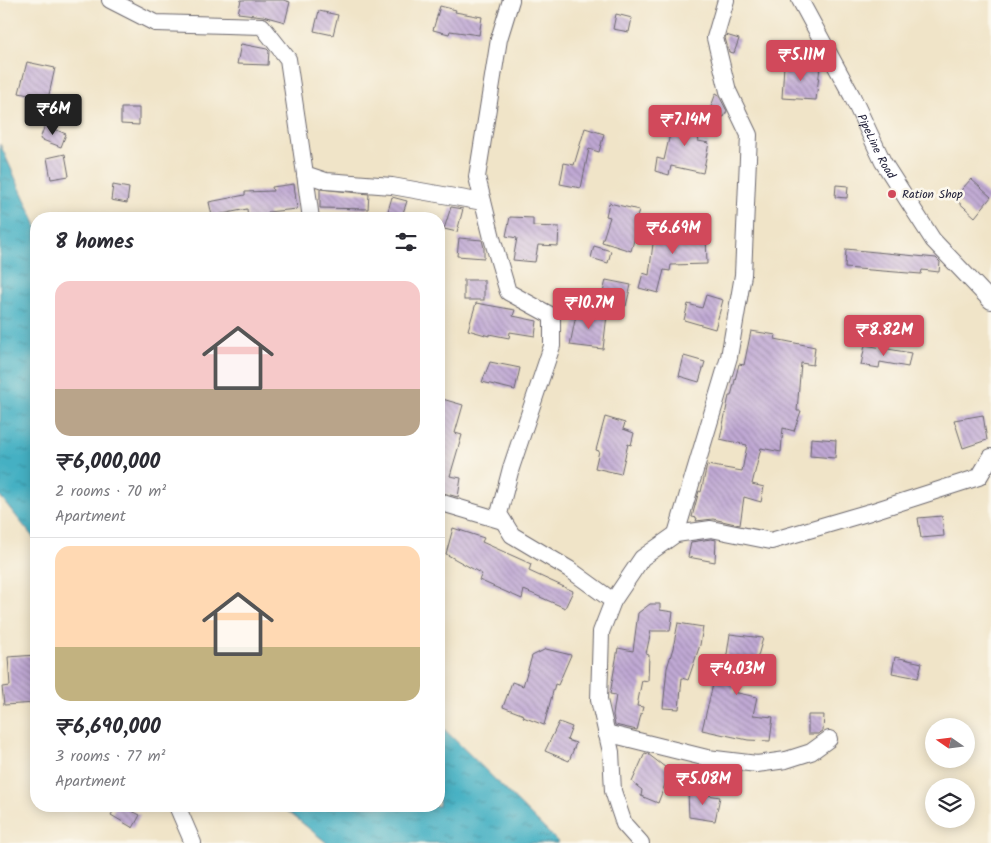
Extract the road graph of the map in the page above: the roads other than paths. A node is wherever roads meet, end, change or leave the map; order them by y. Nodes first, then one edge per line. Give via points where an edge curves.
1 (110, 0) edge
2 (511, 0) edge
3 (726, 0) edge
4 (800, 0) edge
5 (305, 174) junction
6 (483, 202) junction
7 (310, 212) edge
8 (991, 301) edge
9 (991, 457) edge
10 (445, 504) edge
11 (504, 521) junction
12 (676, 534) junction
13 (613, 601) junction
14 (606, 733) junction
15 (829, 739) dead end
16 (179, 812) edge
17 (192, 843) edge
18 (641, 843) edge

1 - 5 street via 156,23 262,26 288,59
2 - 6 street via 499,38 477,177
3 - 12 street via 715,38 728,91 749,135 742,274 729,357
4 - 8 street, PipeLine Road via 852,96 882,162 933,240
5 - 6 street via 326,181 392,186
5 - 7 street
6 - 11 street via 508,292 552,316 552,346 499,514
9 - 12 street via 979,476 771,541 711,529
10 - 11 street
11 - 13 street via 512,535 569,569
12 - 13 street via 642,558
13 - 14 street via 601,632 599,700
14 - 15 street via 707,758 757,764 786,760 810,752
14 - 18 street via 611,752 613,791 624,824
16 - 17 street

